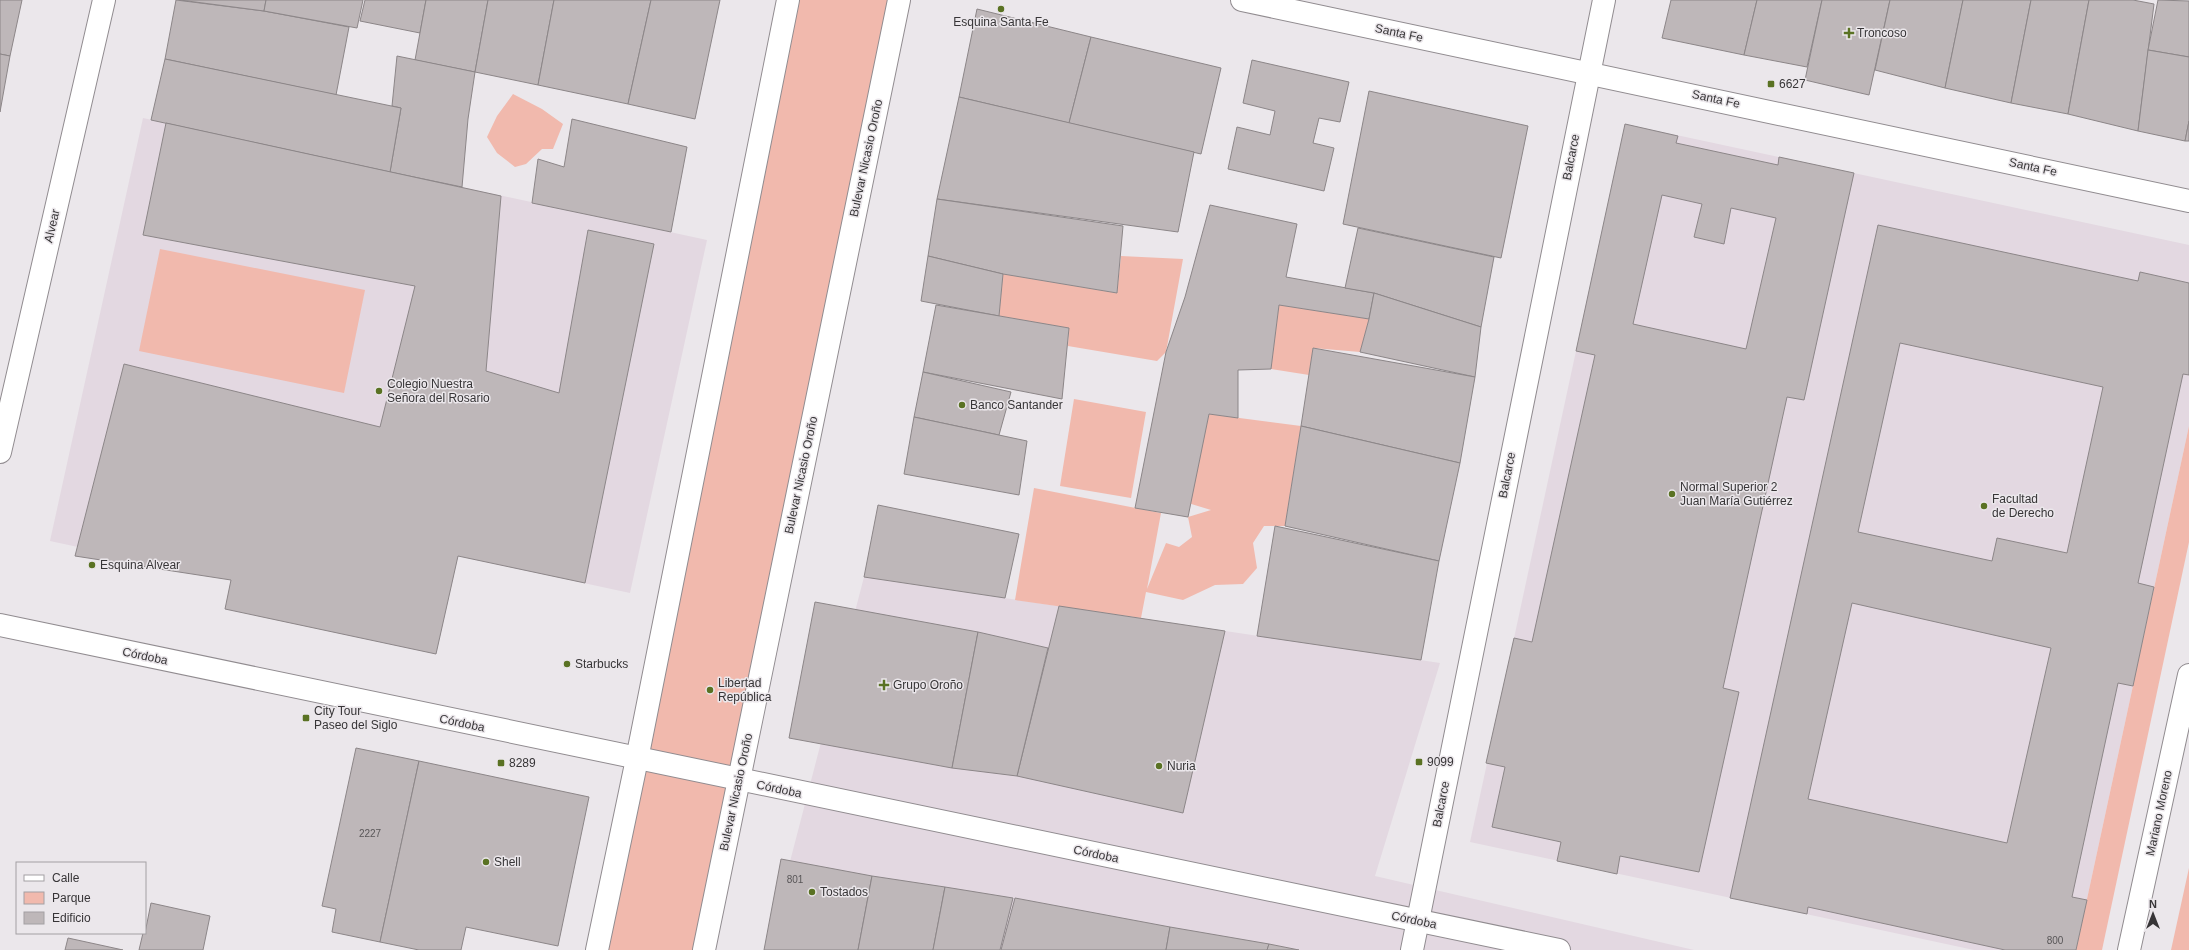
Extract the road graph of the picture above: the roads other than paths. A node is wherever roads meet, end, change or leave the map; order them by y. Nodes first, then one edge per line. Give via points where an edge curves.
1 (104, 0) edge
2 (788, 0) edge
3 (898, 0) edge
4 (1242, 0) edge
5 (1604, 0) edge
6 (1588, 72) junction
7 (2189, 201) edge
8 (0, 452) edge
9 (0, 625) edge
10 (2189, 675) edge
11 (637, 759) junction
12 (739, 780) junction
13 (1418, 921) junction
14 (597, 950) edge
15 (704, 950) edge
16 (1412, 950) edge
17 (1559, 950) edge
18 (2129, 950) edge

1 - 8 main road, Alvear
2 - 11 main road
3 - 12 main road, Bulevar Nicasio Oroño
4 - 6 main road, Santa Fe
5 - 6 main road, Balcarce
6 - 7 main road, Santa Fe
6 - 13 main road, Balcarce
9 - 11 main road, Córdoba
10 - 18 main road, Mariano Moreno
11 - 12 main road, Córdoba
11 - 14 main road
12 - 13 main road, Córdoba
12 - 15 main road, Bulevar Nicasio Oroño
13 - 16 main road, Balcarce
13 - 17 main road, Córdoba

